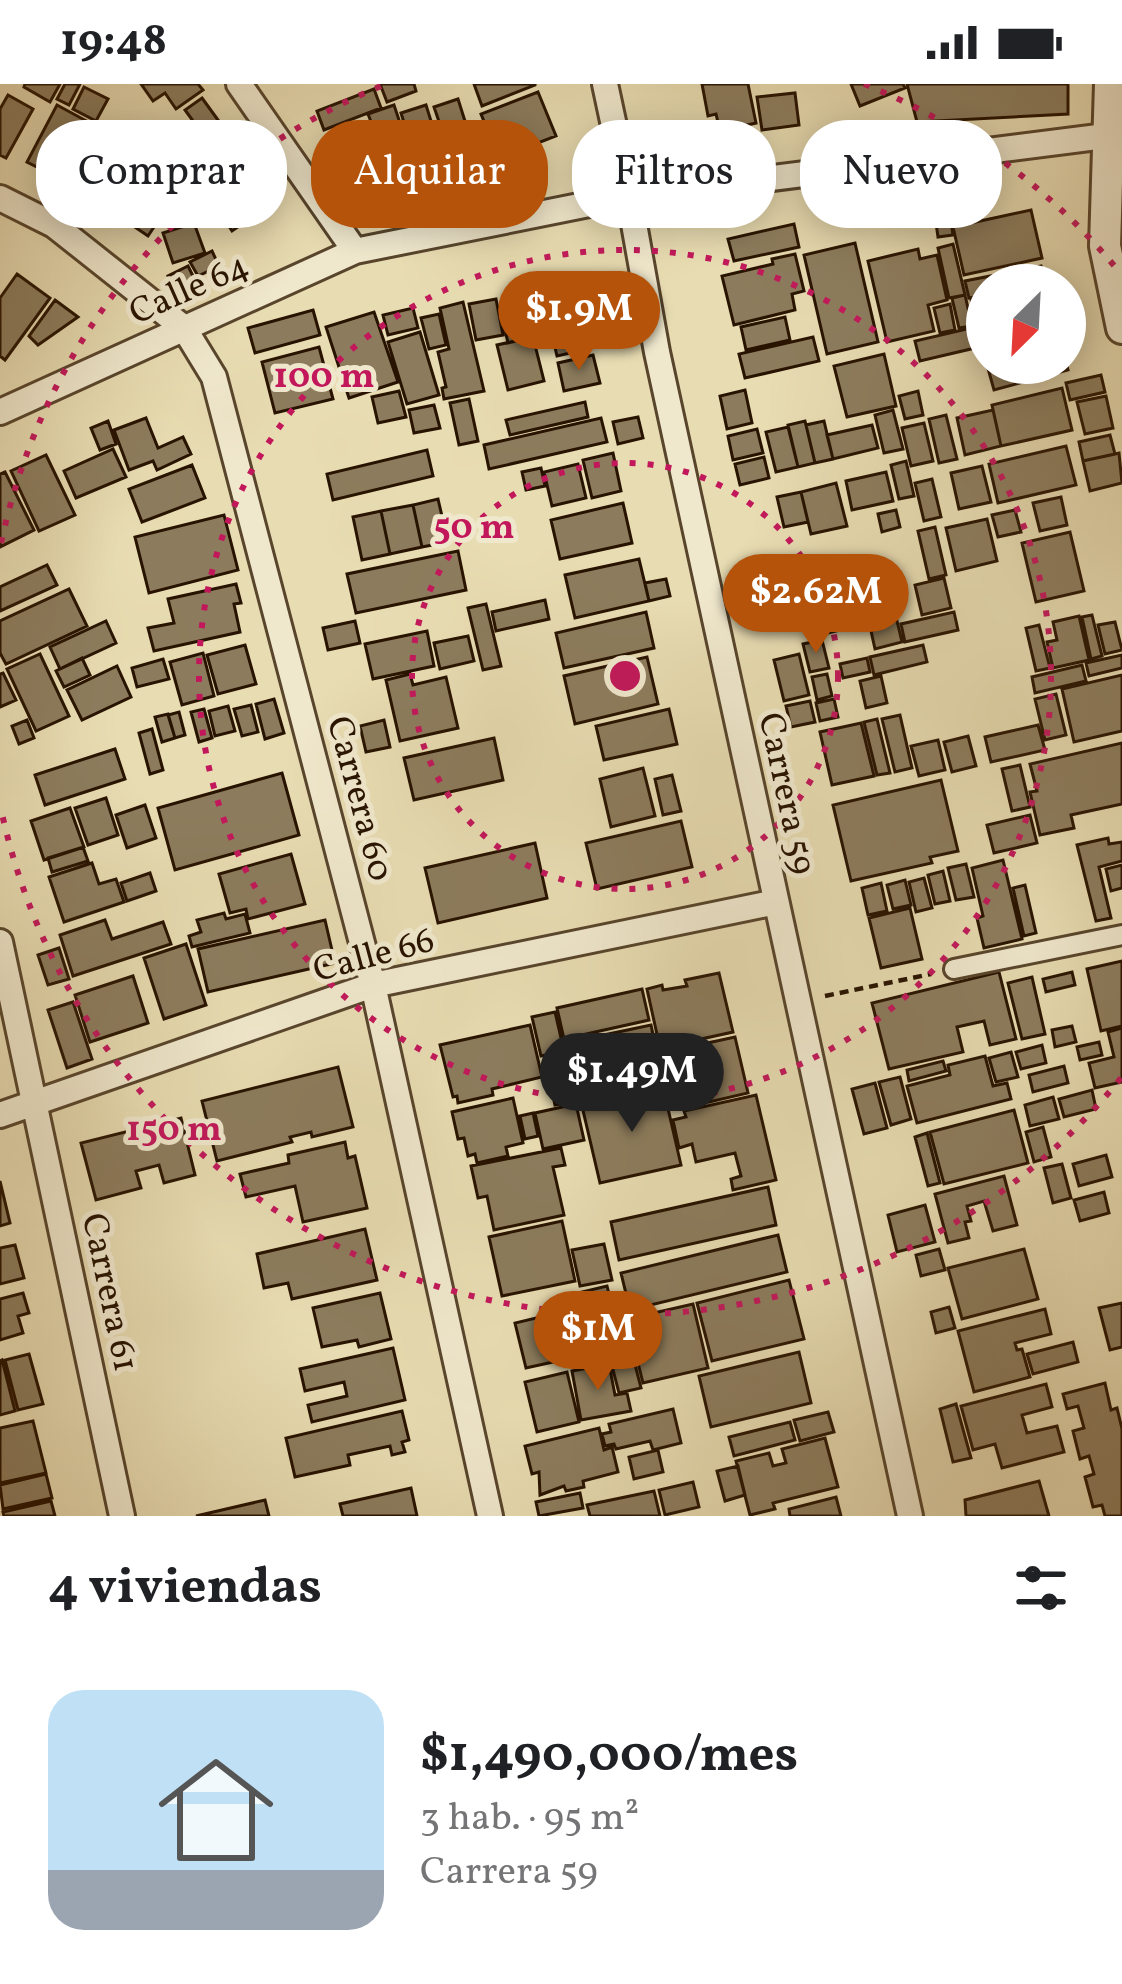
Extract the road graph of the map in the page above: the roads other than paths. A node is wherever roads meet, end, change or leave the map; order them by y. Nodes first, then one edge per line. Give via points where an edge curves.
1 (239, 84) edge
2 (604, 84) edge
3 (1110, 84) edge
4 (612, 120) edge
5 (1115, 134) edge
6 (776, 177) edge
7 (0, 198) edge
8 (572, 207) edge
9 (635, 228) edge
10 (355, 251) junction
11 (184, 328) junction
12 (1122, 328) edge
13 (0, 412) edge
14 (776, 902) junction
15 (1122, 935) edge
16 (0, 942) edge
17 (954, 969) road end
18 (374, 985) junction
19 (35, 1105) junction
20 (0, 1115) edge
21 (122, 1516) edge
22 (490, 1516) edge
23 (910, 1516) edge

1 - 10 street
2 - 4 street, Carrera 59
3 - 5 street
5 - 6 street, Calle 64
5 - 12 street via 1105,246
7 - 11 street, Carrera 60 via 54,225
8 - 10 street, Calle 64
9 - 14 street, Carrera 59
10 - 11 street, Calle 64
11 - 13 street, Calle 64
11 - 18 street, Carrera 60 via 214,377
14 - 18 street, Calle 66
14 - 23 street, Carrera 59
15 - 17 street
16 - 19 street, Carrera 61
18 - 19 street, Calle 66
18 - 22 street, Carrera 60
19 - 20 street, Calle 66
19 - 21 street, Carrera 61

